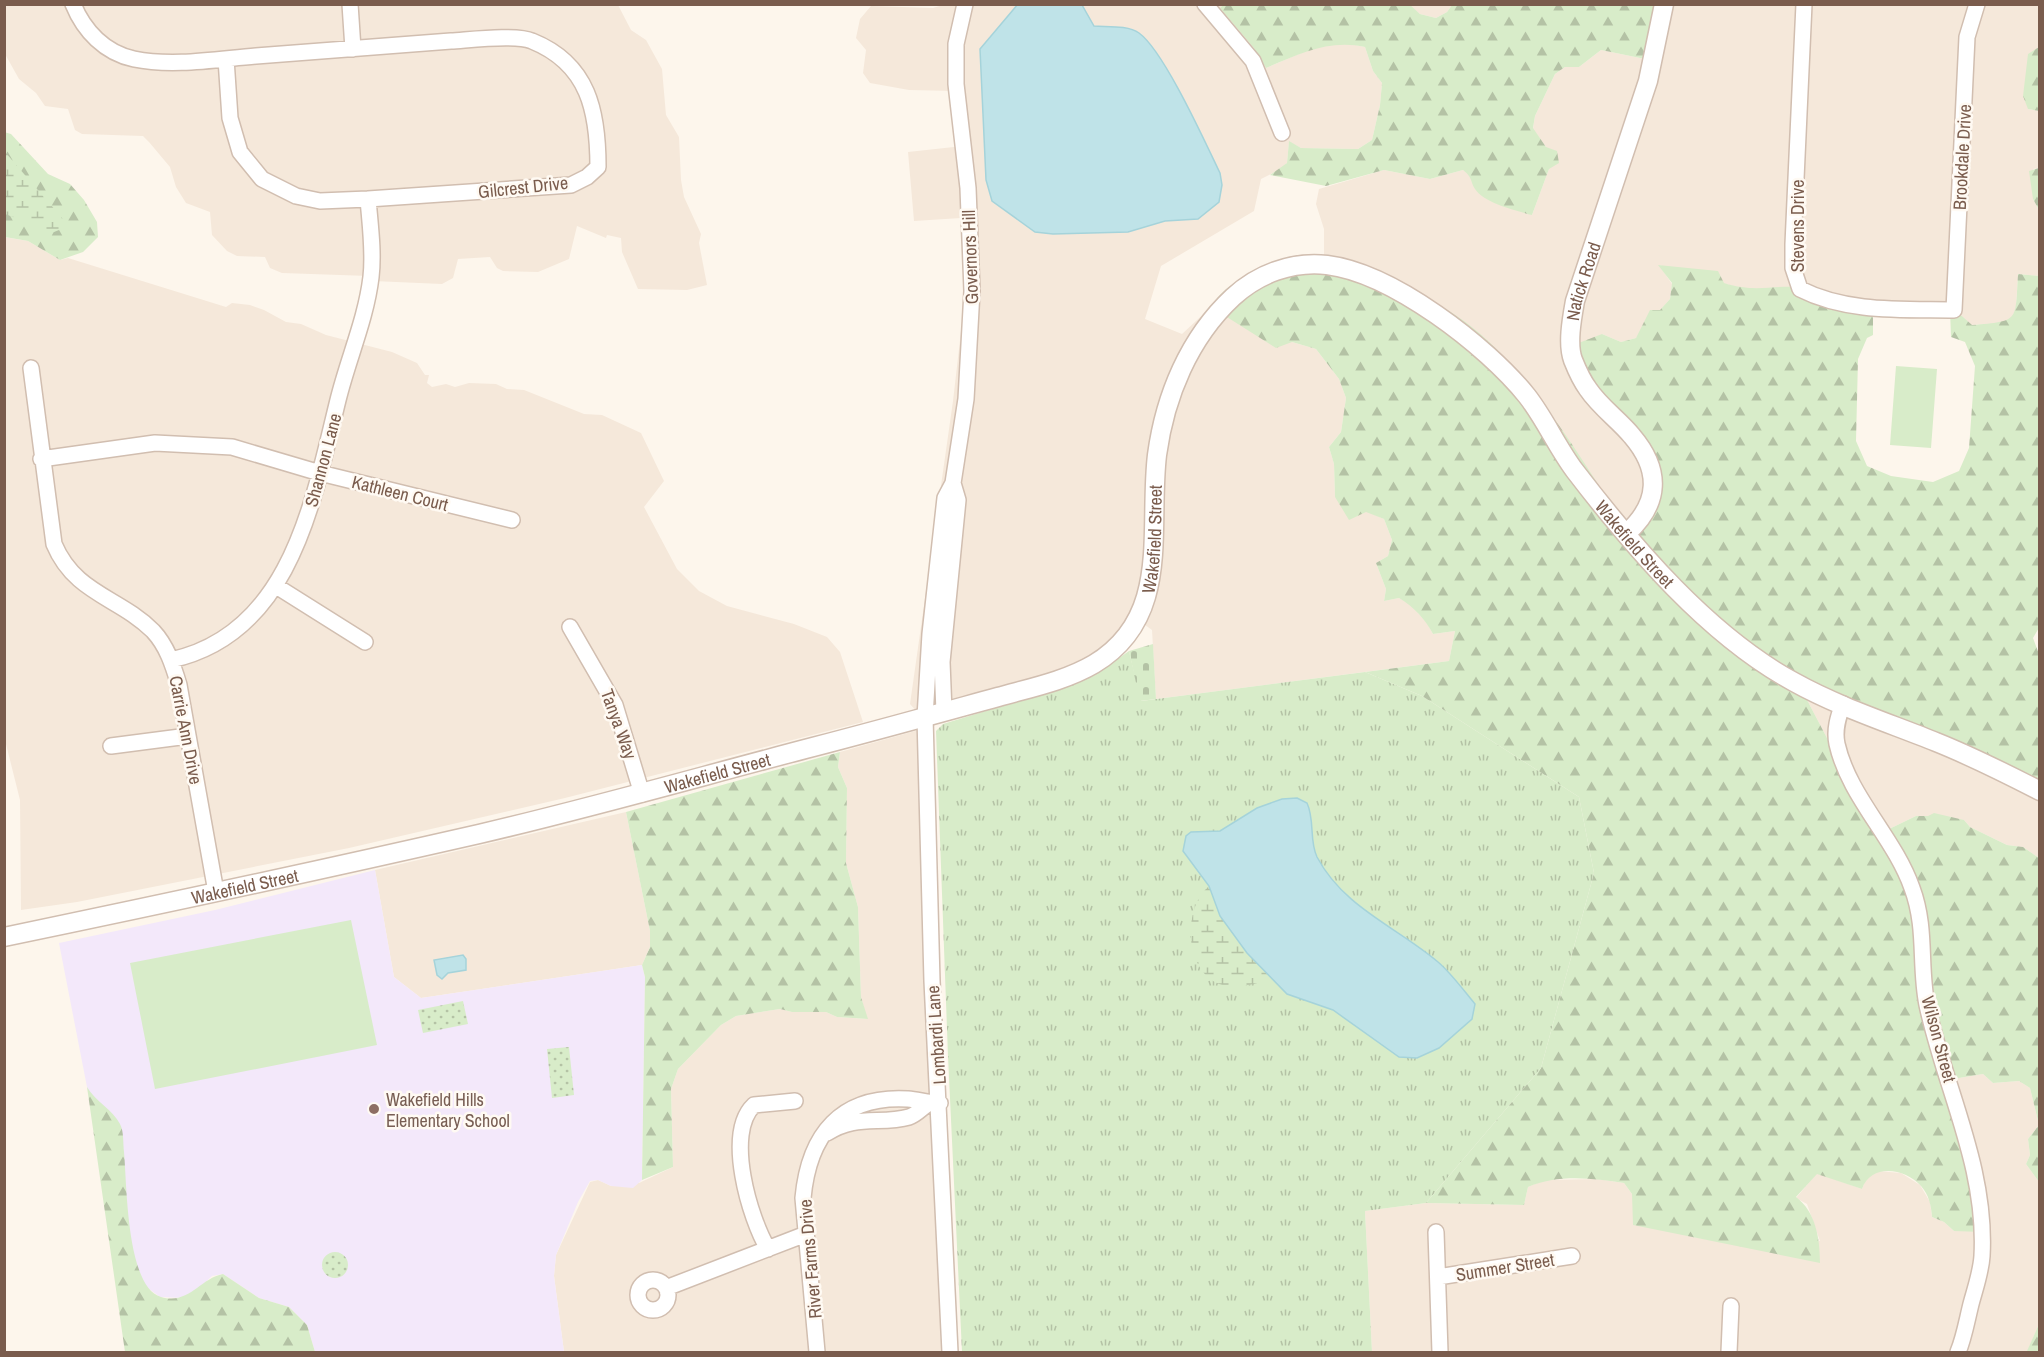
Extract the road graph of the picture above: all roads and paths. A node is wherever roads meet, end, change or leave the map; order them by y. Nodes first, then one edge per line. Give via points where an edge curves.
1 (73, 4) edge
2 (350, 4) edge
3 (956, 4) edge
4 (965, 4) edge
5 (1205, 4) edge
6 (1664, 4) edge
7 (1804, 4) edge
8 (1977, 4) edge
9 (958, 30) junction
10 (353, 49) junction
11 (226, 59) junction
12 (1282, 133) dead end
13 (368, 200) junction
14 (1954, 310) joint
15 (31, 368) dead end
16 (41, 459) junction
17 (320, 473) junction
18 (953, 483) junction
19 (512, 520) dead end
20 (1627, 532) junction
21 (276, 586) junction
22 (570, 627) dead end
23 (365, 642) dead end
24 (171, 660) junction
25 (1843, 704) junction
26 (944, 712) junction
27 (925, 717) junction
28 (188, 736) junction
29 (111, 746) dead end
30 (2040, 791) edge
31 (642, 794) junction
32 (216, 892) junction
33 (4, 937) edge
34 (795, 1101) dead end
35 (934, 1103) junction
36 (1436, 1232) dead end
37 (806, 1234) junction
38 (768, 1249) junction
39 (1572, 1256) dead end
40 (1438, 1277) junction
41 (666, 1288) dead end
42 (1731, 1306) dead end
43 (817, 1353) edge
44 (950, 1353) edge
45 (1440, 1353) edge
46 (1730, 1353) edge
47 (1958, 1353) edge

1 - 11 street, Gilcrest Drive via 80,22 106,48 134,59
2 - 10 street
3 - 9 street, Governors Hill
4 - 9 street, Governors Hill
5 - 12 street via 1253,62
6 - 20 street, Natick Road via 1648,81 1575,301 1571,324 1572,358 1587,390 1634,438 1652,471 1653,497 1642,519
7 - 14 street, Stevens Drive via 1793,244 1793,268 1800,289 1821,299 1866,308
8 - 14 street, Brookdale Drive via 1967,37
9 - 18 street, Governors Hill via 956,84 968,188 972,291 966,399
10 - 11 street, Gilcrest Drive
10 - 13 street, Gilcrest Drive via 486,39 530,40 562,58 582,80 593,110 598,142 598,167 571,185
11 - 13 street, Gilcrest Drive via 230,118 240,152 262,179 296,196 320,201
13 - 17 street, Shannon Lane via 371,276
15 - 16 street, Carrie Ann Drive
16 - 17 street, Kathleen Court via 175,442 232,447
16 - 24 street, Carrie Ann Drive via 54,544 60,557 82,584 151,630
17 - 19 street, Kathleen Court
17 - 21 street, Shannon Lane via 294,553
18 - 26 street, Governors Hill via 958,500 942,662
18 - 27 street, Governors Hill via 945,498
20 - 25 street, Wakefield Street via 1721,632 1799,685
20 - 26 street, Wakefield Street via 1572,468 1528,397 1432,311 1394,290 1337,267 1306,265 1275,271 1250,282 1227,303 1198,336 1180,373 1157,454 1150,584 1132,630 1116,649 1081,671
21 - 23 street
21 - 24 street, Shannon Lane via 221,641
22 - 31 street, Tanya Way via 612,699
24 - 28 street, Carrie Ann Drive
25 - 30 street, Wakefield Street via 1976,759
25 - 47 street, Wilson Street via 1837,720 1837,744 1849,775 1912,888 1920,915 1925,995 1933,1032 1976,1173 1982,1210 1982,1257
26 - 27 street, Wakefield Street
27 - 31 street, Wakefield Street
27 - 35 street, Lombardi Lane
28 - 29 street
28 - 32 street, Carrie Ann Drive
31 - 32 street, Wakefield Street
32 - 33 street, Wakefield Street
34 - 38 street via 754,1105 742,1126 747,1199 757,1231
35 - 37 street, River Farms Drive via 908,1099 860,1105 835,1118 806,1172
35 - 44 street, Lombardi Lane
36 - 40 street
37 - 38 street
37 - 43 street, River Farms Drive
38 - 41 street
39 - 40 street, Summer Street
40 - 45 street
42 - 46 street

